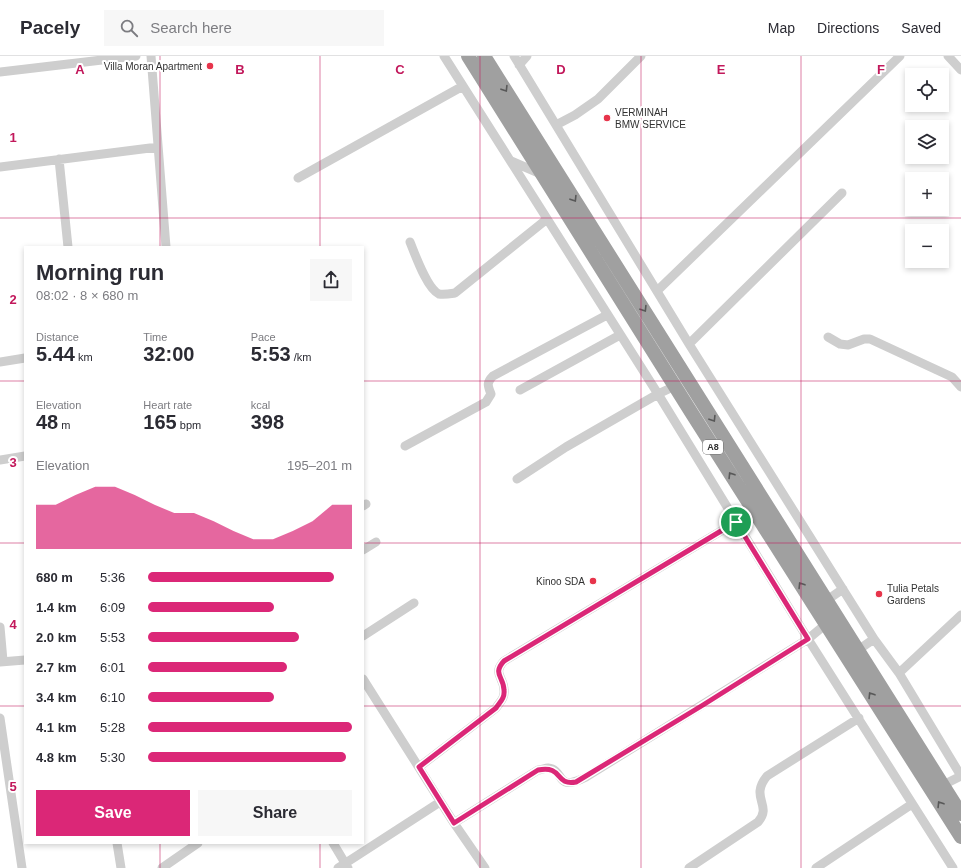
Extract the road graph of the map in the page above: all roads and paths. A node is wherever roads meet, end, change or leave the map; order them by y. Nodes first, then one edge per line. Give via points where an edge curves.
1 (136, 56) edge
2 (151, 56) edge
3 (444, 56) edge
4 (468, 56) edge
5 (484, 56) edge
6 (514, 56) edge
7 (527, 56) edge
8 (641, 56) edge
9 (900, 56) edge
10 (948, 56) edge
11 (519, 65) junction
12 (961, 70) edge
13 (0, 72) edge
14 (463, 86) junction
15 (556, 125) junction
16 (158, 147) junction
17 (59, 159) junction
18 (511, 161) junction
19 (0, 167) edge
20 (541, 174) junction
21 (298, 178) dead end
22 (842, 192) dead end
23 (547, 219) junction
24 (410, 242) dead end
25 (68, 246) edge
26 (166, 246) edge
27 (657, 292) junction
28 (607, 315) junction
29 (620, 335) junction
30 (828, 337) dead end
31 (689, 344) junction
32 (24, 358) edge
33 (0, 362) edge
34 (675, 386) junction
35 (961, 387) edge
36 (520, 390) dead end
37 (658, 394) junction
38 (405, 446) dead end
39 (24, 456) edge
40 (0, 460) edge
41 (517, 479) dead end
42 (736, 522) junction
43 (376, 542) dead end
44 (364, 549) edge
45 (843, 589) junction
46 (827, 600) junction
47 (414, 602) dead end
48 (961, 615) edge
49 (826, 624) junction
50 (0, 627) edge
51 (364, 635) edge
52 (808, 639) junction
53 (874, 639) junction
54 (858, 650) junction
55 (24, 660) edge
56 (2, 662) edge
57 (899, 673) junction
58 (364, 681) edge
59 (0, 718) edge
60 (859, 718) junction
61 (419, 767) junction
62 (961, 776) edge
63 (943, 785) junction
64 (440, 802) junction
65 (912, 804) junction
66 (961, 814) edge
67 (454, 823) junction
68 (961, 837) edge
69 (117, 844) edge
70 (197, 844) edge
71 (333, 844) edge
72 (344, 866) edge
73 (22, 868) edge
74 (121, 868) edge
75 (162, 868) edge
76 (485, 868) edge
77 (689, 868) edge
78 (816, 868) edge
79 (953, 868) edge

1 - 13 street
2 - 16 street
3 - 14 street
4 - 20 highway, A8
5 -> 46 highway, A8
6 - 11 street
7 - 11 street
8 - 15 street via 598,99
9 - 27 street
10 - 12 street
11 - 15 street
14 - 18 street
14 - 21 street
15 - 27 street
16 - 17 street
16 - 26 street
17 - 19 street
17 - 25 street
18 - 20 street
18 - 23 street
20 - 34 highway, A8
22 - 31 street
23 - 24 street via 455,293 446,295 438,293 430,286
23 - 28 street
27 - 31 street
28 - 29 street
28 - 38 street via 493,376 487,385 491,394 486,402
29 - 36 street
29 - 37 street
30 - 35 street via 840,344 848,345 864,339 880,343 941,371 952,377
31 - 45 street
32 - 33 street
34 - 37 street
49 -> 34 highway, A8
37 - 41 street via 566,447
37 - 42 street
39 - 40 street
42 - 52 street
42 - 61 street via 504,661 499,667 498,674 504,690 503,699 496,708
43 - 44 street
45 - 46 street
45 - 53 street
46 - 54 highway, A8
47 - 51 street
48 - 57 street
49 - 52 street
68 -> 49 highway, A8
50 - 56 street
52 - 60 street
52 - 67 street via 581,780 569,783 563,781 555,771 547,768 538,770
53 - 54 street
53 - 57 street
54 - 63 highway, A8
55 - 56 street
57 - 62 street
58 - 61 street
59 - 73 street
60 - 65 street
60 - 77 street via 767,776 760,788 759,797 764,808 763,817
61 - 64 street
62 - 63 street
63 - 66 highway, A8
64 - 67 street
64 - 72 street
65 - 78 street
65 - 79 street
67 - 76 street
69 - 74 street
70 - 75 street
71 - 72 street

